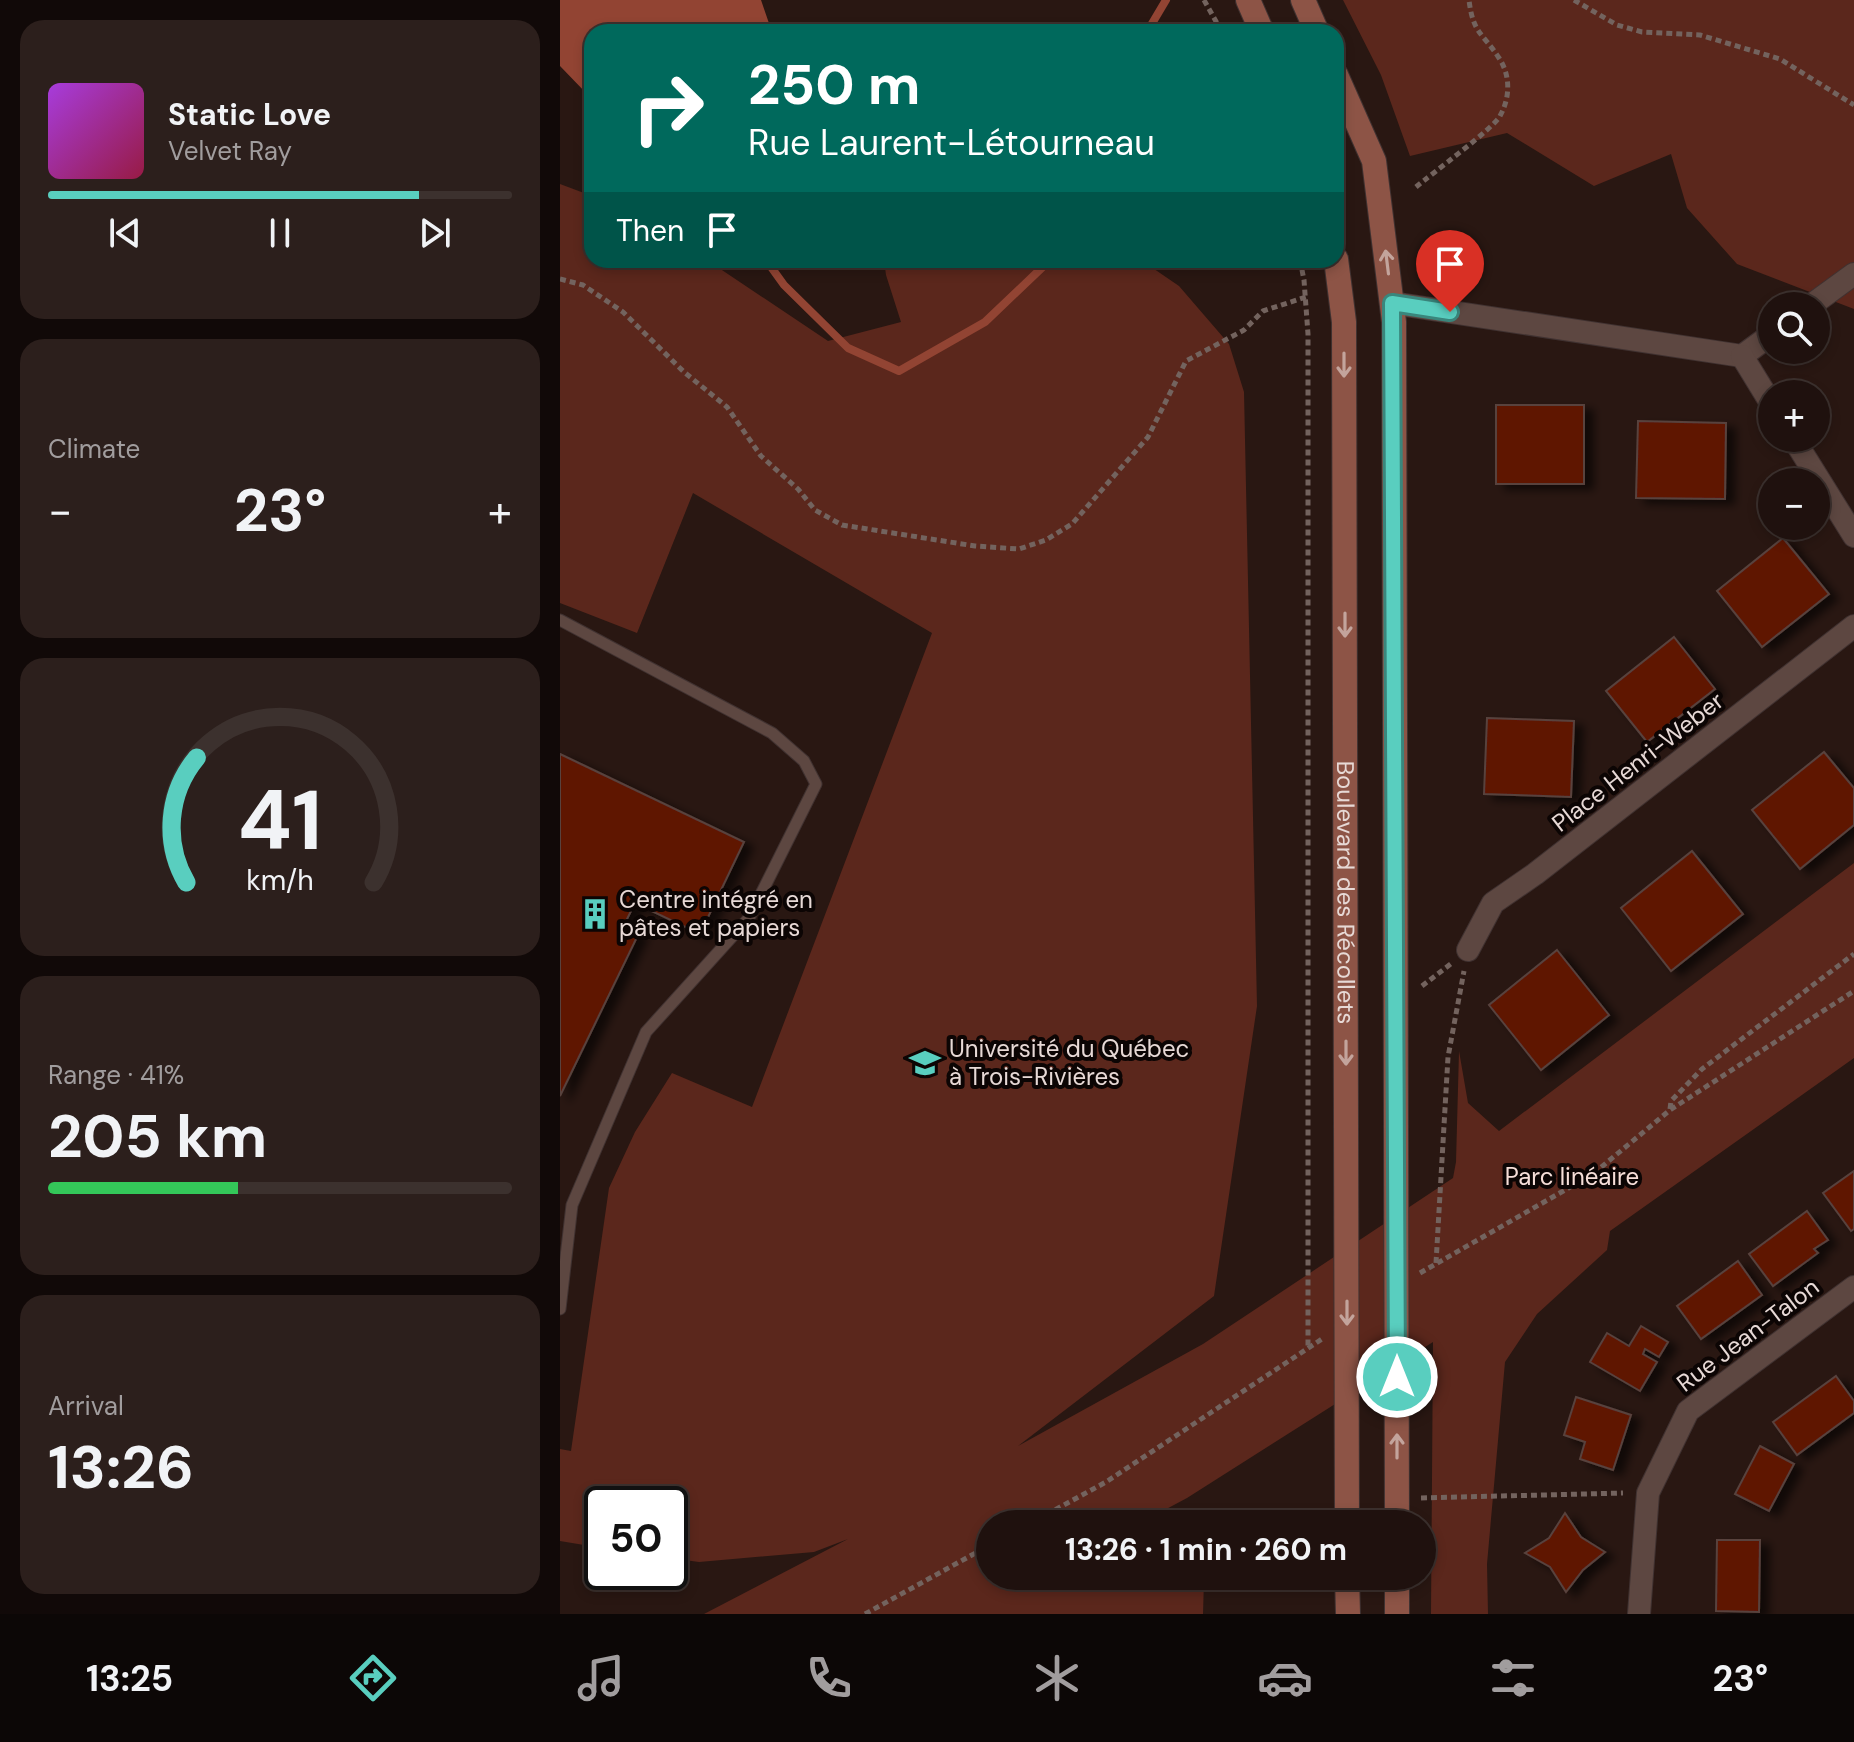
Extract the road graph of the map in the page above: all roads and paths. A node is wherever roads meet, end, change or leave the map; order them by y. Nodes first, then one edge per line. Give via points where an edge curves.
1 (1204, 0) edge
2 (1248, 0) edge
3 (1303, 0) edge
4 (1469, 0) edge
5 (1574, 0) edge
6 (1218, 24) edge
7 (1258, 24) edge
8 (1314, 24) edge
9 (1344, 93) edge
10 (1854, 105) edge
11 (1416, 187) dead end
12 (1301, 268) edge
13 (1337, 268) edge
14 (1854, 274) edge
15 (560, 279) edge
16 (1829, 292) edge
17 (1306, 297) junction
18 (1392, 303) junction
19 (1758, 344) edge
20 (1742, 356) junction
21 (1758, 382) edge
22 (1802, 452) edge
23 (1854, 536) edge
24 (560, 620) edge
25 (1854, 626) edge
26 (1468, 950) junction
27 (1854, 954) edge
28 (1854, 991) edge
29 (1396, 1006) junction
30 (1670, 1110) junction
31 (564, 1232) edge
32 (1436, 1263) junction
33 (1418, 1274) dead end
34 (1854, 1287) edge
35 (560, 1309) edge
36 (1315, 1344) dead end
37 (1308, 1349) junction
38 (1648, 1493) junction
39 (1397, 1498) junction
40 (1055, 1510) edge
41 (1347, 1510) edge
42 (1397, 1510) edge
43 (976, 1553) edge
44 (1347, 1590) edge
45 (1397, 1590) edge
46 (865, 1614) edge
47 (1348, 1614) edge
48 (1397, 1614) edge
49 (1639, 1614) edge

1 - 6 path
2 - 7 main road
3 - 8 main road
4 - 11 path via 1477,32 1509,79 1507,95 1499,119
5 - 10 path via 1617,25 1700,35 1780,59
18 -> 9 main road, Boulevard des Récollets via 1374,161
12 - 17 path
13 -> 41 main road, Boulevard des Récollets via 1344,322
14 - 16 street
15 - 17 path via 583,285 623,312 727,407 761,456 815,510 842,525 1019,549 1072,524 1148,437 1186,361 1244,330 1263,311
17 - 37 path
18 - 20 street
18 - 29 main road, Boulevard des Récollets
19 - 20 street
20 - 21 street
22 - 23 street
24 - 31 lane via 772,733 804,761 816,784 749,918 646,1032
25 - 26 street, Place Henri-Weber via 1493,903
26 - 29 path
26 - 32 path via 1448,1057
27 - 30 path via 1702,1069 1671,1101
28 - 30 path
39 -> 29 main road, Boulevard des Récollets
30 - 32 path via 1593,1174
31 - 35 lane
32 - 33 path
34 - 38 street, Rue Jean-Talon via 1688,1411
36 - 37 path
37 - 40 path
38 - 39 path
38 - 49 street, Rue Jean-Talon
39 - 42 main road, Boulevard des Récollets
43 - 46 path
44 - 47 main road
45 - 48 main road

